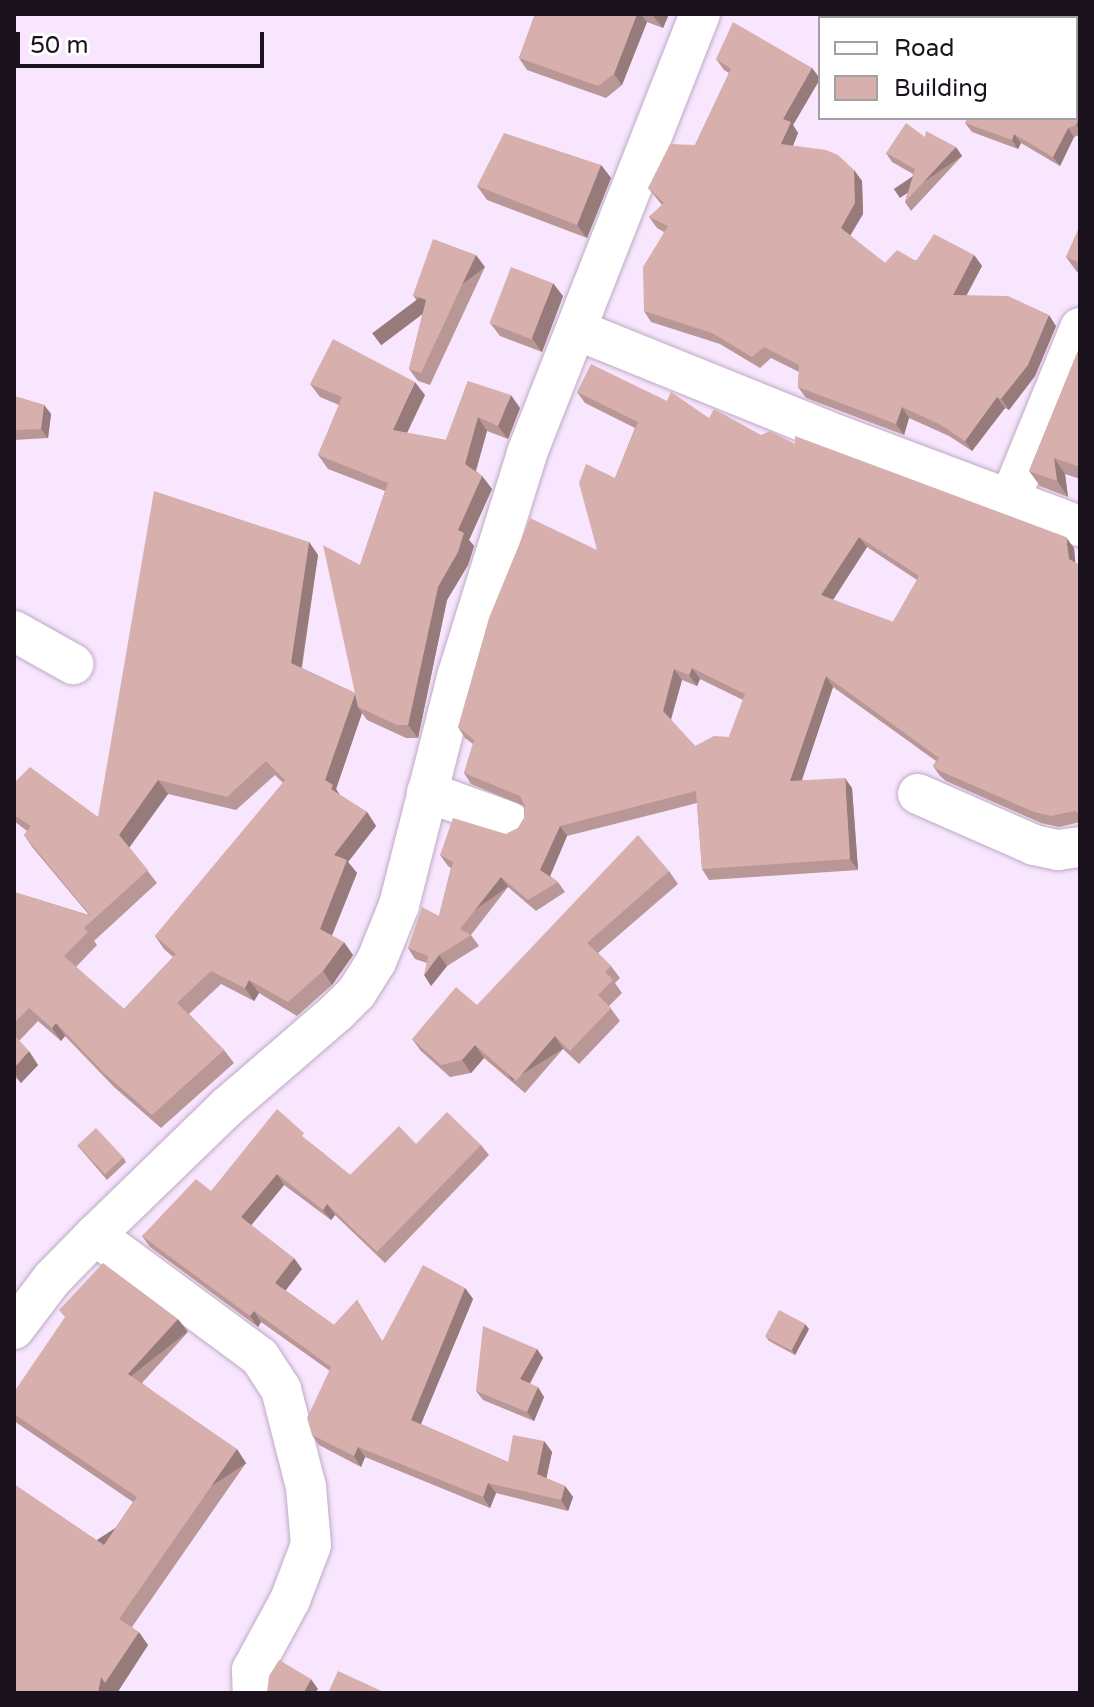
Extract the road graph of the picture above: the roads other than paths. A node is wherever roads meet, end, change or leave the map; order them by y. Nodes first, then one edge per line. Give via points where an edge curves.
1 (700, 14) edge
2 (1080, 328) edge
3 (577, 330) junction
4 (1010, 499) junction
5 (1080, 526) edge
6 (14, 631) edge
7 (73, 664) dead end
8 (427, 792) junction
9 (918, 794) dead end
10 (510, 822) dead end
11 (1080, 847) edge
12 (95, 1235) junction
13 (14, 1329) edge
14 (253, 1693) edge

1 - 3 street
2 - 4 street
3 - 4 street
3 - 8 street via 527,453 484,583
4 - 5 street
6 - 7 street
8 - 10 street
8 - 12 street via 399,905 376,962 357,992 227,1107
9 - 11 street via 1034,845
12 - 13 street
12 - 14 street via 252,1350 281,1389 306,1487 311,1545 290,1600 252,1670

